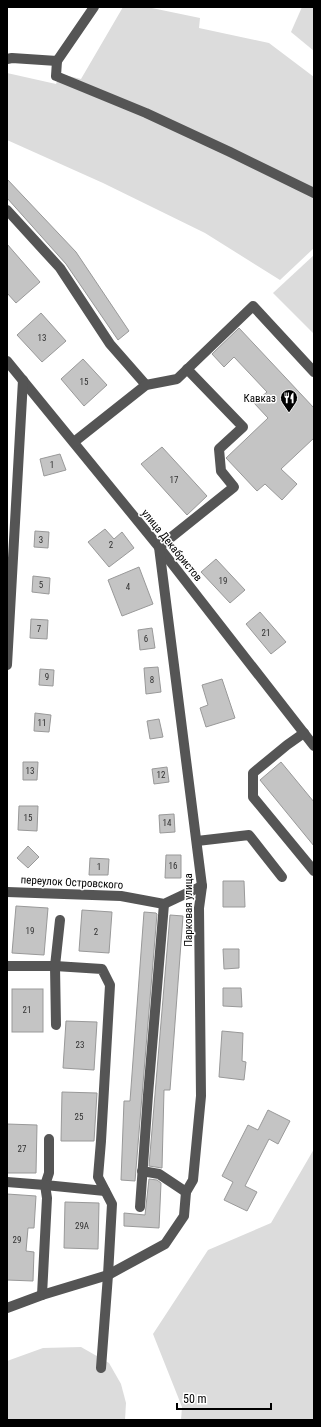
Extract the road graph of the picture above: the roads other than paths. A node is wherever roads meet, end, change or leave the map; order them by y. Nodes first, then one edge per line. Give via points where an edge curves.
1 (94, 7) edge
2 (7, 59) edge
3 (57, 61) junction
4 (314, 193) edge
5 (7, 210) edge
6 (9, 367) edge
7 (187, 369) junction
8 (314, 372) edge
9 (23, 380) junction
10 (146, 385) junction
11 (74, 442) junction
12 (159, 547) junction
13 (8, 626) edge
14 (7, 665) edge
15 (304, 733) junction
16 (314, 746) edge
17 (197, 841) junction
18 (314, 871) edge
19 (282, 877) dead end
20 (202, 886) junction
21 (7, 892) edge
22 (164, 904) junction
23 (60, 920) dead end
24 (7, 966) edge
25 (55, 966) junction
26 (56, 1025) dead end
27 (49, 1140) dead end
28 (142, 1171) junction
29 (7, 1182) edge
30 (45, 1185) junction
31 (105, 1191) junction
32 (186, 1192) junction
33 (140, 1207) dead end
34 (108, 1274) junction
35 (42, 1295) junction
36 (7, 1308) edge
37 (101, 1368) dead end

1 - 3 street
2 - 3 street
3 - 4 street via 56,76 146,113
5 - 10 street via 60,268 110,344
6 - 9 street, улица Декабристов
7 - 8 street via 252,306
7 - 10 street via 177,379
7 - 12 street via 243,426 219,449 221,471 234,487
9 - 11 street, улица Декабристов
9 - 13 street
10 - 11 street
11 - 12 street, улица Декабристов
12 - 15 street, улица Декабристов
12 - 17 street, Парковая улица
13 - 14 street
15 - 16 street, улица Декабристов
15 - 18 street via 253,773 253,797
17 - 19 street via 249,835
17 - 20 street, Парковая улица
20 - 22 street
20 - 32 street, Парковая улица via 199,908 201,1096 193,1180
21 - 22 street, переулок Островского via 121,896
22 - 28 street
23 - 25 street
24 - 25 street
25 - 26 street
25 - 31 street via 102,969 110,985 98,1177
27 - 30 street via 49,1173
28 - 32 street via 159,1174
28 - 33 street
29 - 30 street
30 - 31 street
30 - 35 street via 47,1198
31 - 34 street via 112,1204
32 - 34 street, Парковая улица via 184,1216 165,1244
34 - 35 street
34 - 37 street
35 - 36 street

